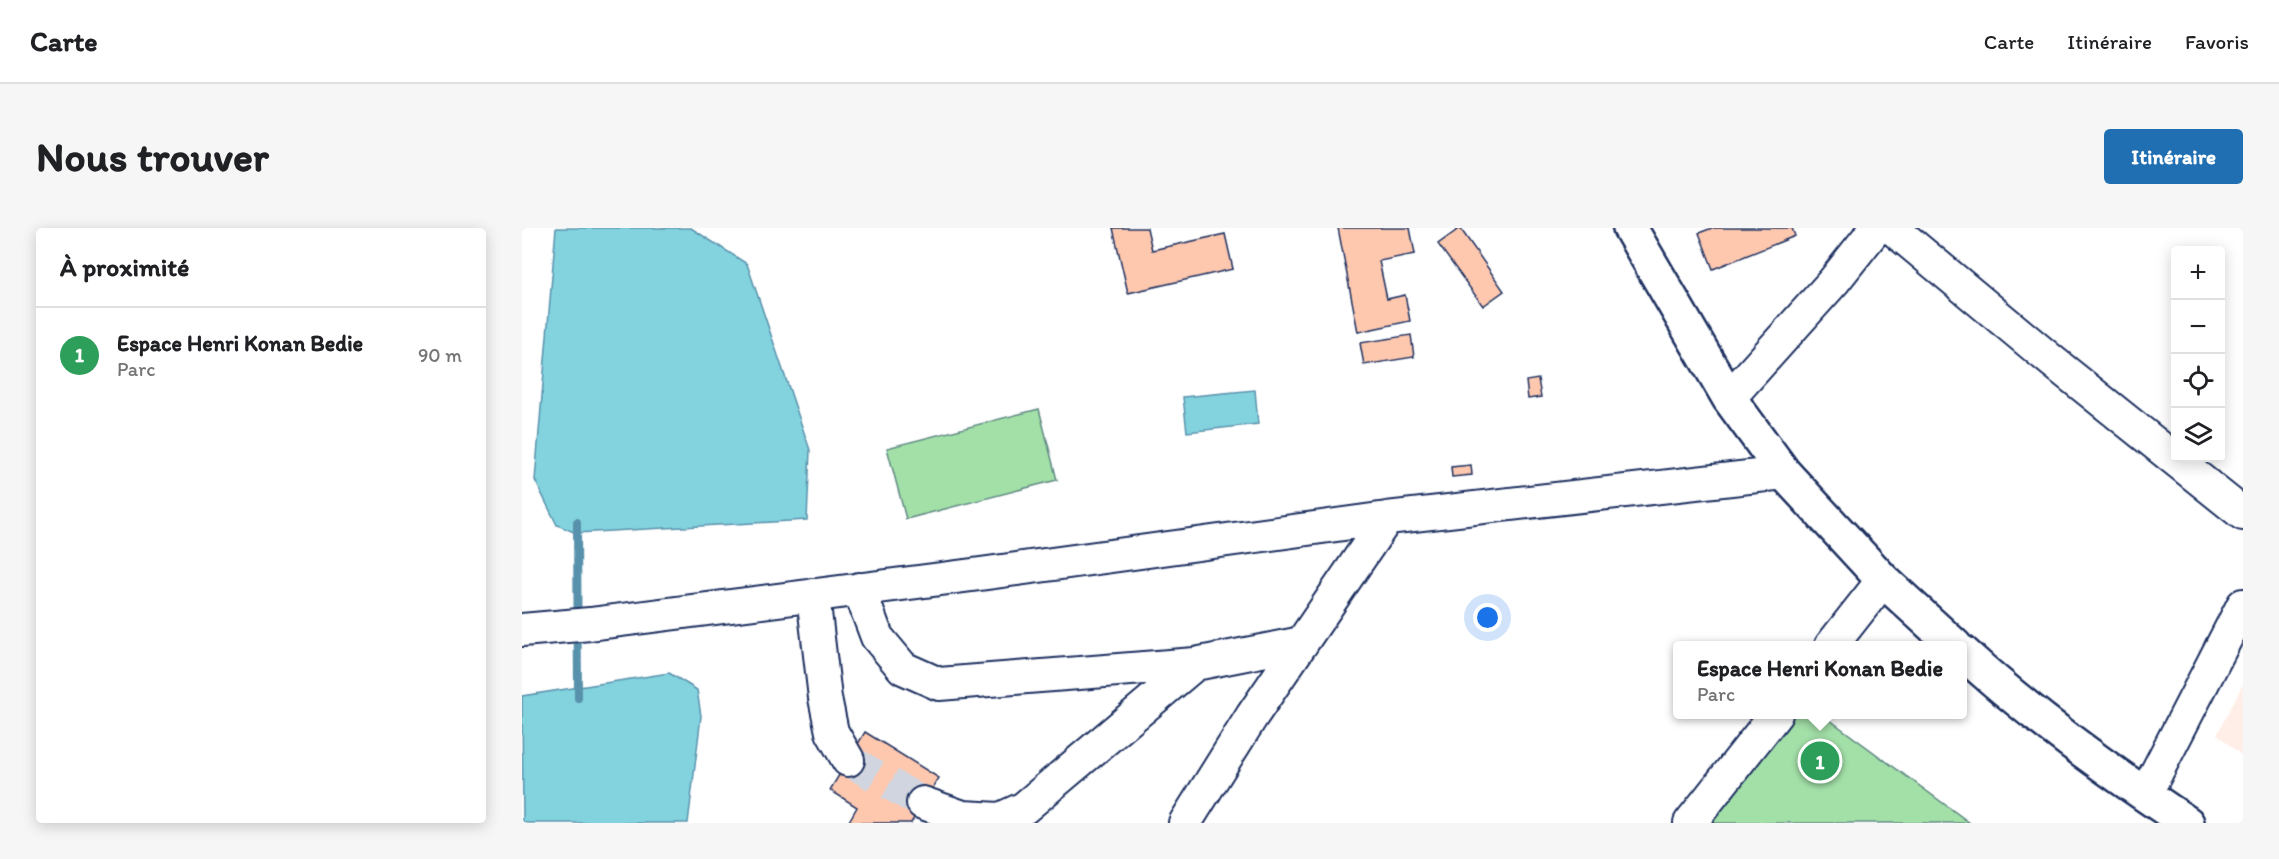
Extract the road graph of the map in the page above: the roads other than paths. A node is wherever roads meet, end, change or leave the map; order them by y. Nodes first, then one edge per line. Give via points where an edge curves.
1 (1630, 228) edge
2 (1876, 228) edge
3 (1892, 228) edge
4 (1729, 398) junction
5 (1784, 472) junction
6 (2243, 514) edge
7 (1387, 519) junction
8 (1883, 580) junction
9 (859, 589) junction
10 (813, 595) junction
11 (2243, 604) edge
12 (522, 630) edge
13 (1834, 641) edge
14 (1951, 641) edge
15 (1302, 643) junction
16 (1967, 657) edge
17 (1195, 664) junction
18 (1772, 719) edge
19 (848, 760) tunnel mouth
20 (2145, 795) junction
21 (924, 803) tunnel mouth
22 (1185, 823) edge
23 (1690, 823) edge
24 (2187, 823) edge

1 - 4 main road
2 - 4 street
3 - 6 street
4 - 5 main road
5 - 7 street
5 - 8 main road
7 - 9 street
7 - 15 street
8 - 13 street
8 - 14 main road
9 - 10 street
9 - 17 street via 877,637 903,668 939,684
10 - 12 street
10 - 19 street via 832,732
11 - 20 street
15 - 17 street
15 - 22 street
16 - 20 main road via 2006,692
17 - 21 street via 1024,808 1000,819 963,817
18 - 23 street
20 - 24 main road

